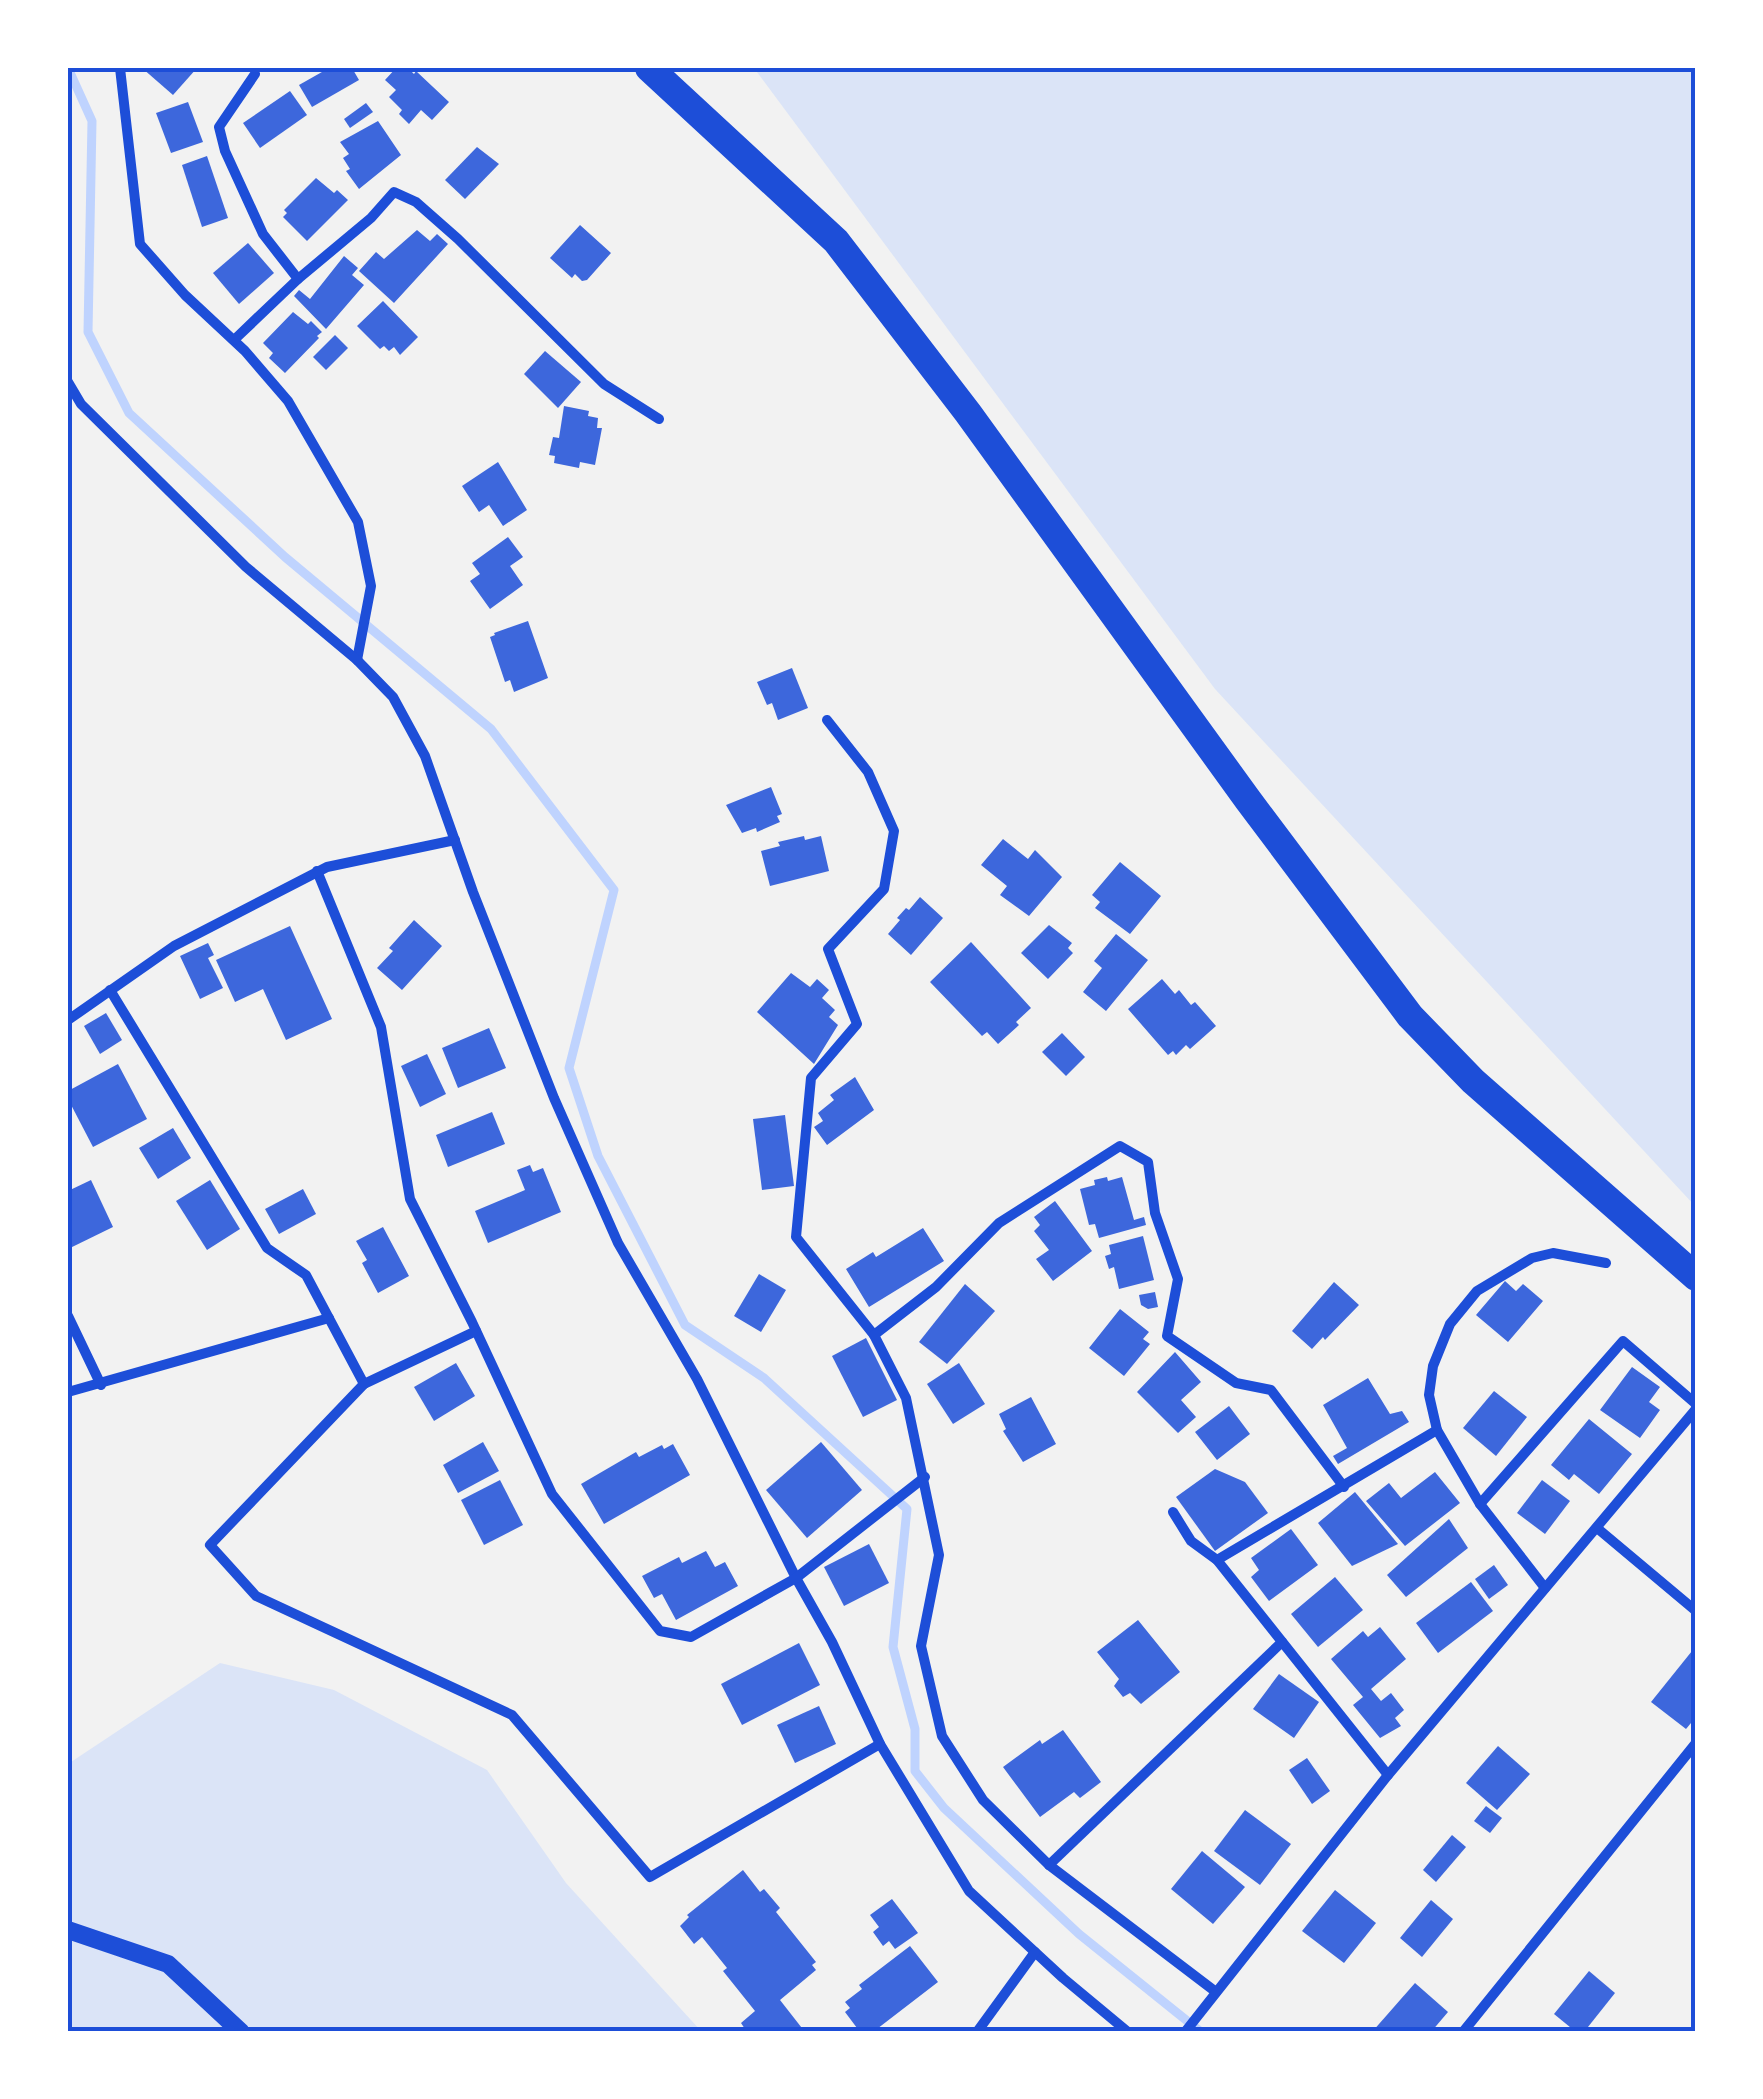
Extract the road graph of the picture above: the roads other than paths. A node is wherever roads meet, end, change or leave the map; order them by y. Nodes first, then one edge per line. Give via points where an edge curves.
1 (120, 68) edge
2 (649, 68) edge
3 (255, 74) dead end
4 (298, 279) junction
5 (234, 340) junction
6 (68, 382) edge
7 (659, 419) dead end
8 (357, 660) junction
9 (826, 720) dead end
10 (455, 840) junction
11 (317, 871) junction
12 (110, 990) junction
13 (68, 1020) edge
14 (1606, 1263) dead end
15 (1696, 1277) edge
16 (68, 1316) edge
17 (329, 1318) junction
18 (476, 1331) junction
19 (874, 1335) junction
20 (364, 1384) junction
21 (101, 1385) junction
22 (68, 1392) edge
23 (1696, 1406) edge
24 (1437, 1430) junction
25 (924, 1476) junction
26 (1344, 1486) junction
27 (1480, 1504) junction
28 (1173, 1512) dead end
29 (1596, 1528) junction
30 (1217, 1560) junction
31 (796, 1578) junction
32 (1545, 1588) junction
33 (1696, 1611) edge
34 (1282, 1642) junction
35 (1696, 1743) edge
36 (880, 1744) junction
37 (1388, 1776) junction
38 (1049, 1864) junction
39 (68, 1930) edge
40 (1035, 1952) junction
41 (1216, 1992) junction
42 (241, 2032) edge
43 (977, 2032) edge
44 (1128, 2032) edge
45 (1185, 2032) edge
46 (1463, 2032) edge

1 - 5 street via 140,244
2 - 15 highway via 836,241 1410,1016 1473,1082
3 - 4 street via 219,127 263,234
4 - 5 street
4 - 7 street via 394,192 458,238 604,384
5 - 8 street via 288,401 358,522 371,586
6 - 8 street via 80,404 246,568
8 - 10 street via 393,698 425,756
9 - 19 street via 868,772 894,831 884,889 828,949 857,1024 811,1078 796,1237
10 - 11 street
10 - 31 street via 618,1243 697,1379
11 - 12 street via 174,946
11 - 18 street via 381,1027 410,1199
12 - 13 street
12 - 17 street via 267,1248 306,1275
14 - 24 street via 1553,1253 1477,1290 1450,1324 1433,1366 1428,1395
16 - 21 street
17 - 20 street
17 - 21 street
18 - 20 street
18 - 31 street via 552,1494 660,1631 691,1637
19 - 25 street via 906,1398
19 - 26 street via 936,1287 999,1223 1120,1146 1148,1162 1155,1213 1178,1279 1167,1336 1236,1383 1271,1390
20 - 36 street via 210,1545 256,1596 512,1715 650,1877
21 - 22 street
23 - 27 street via 1622,1341
23 - 29 street
24 - 26 street
24 - 27 street
25 - 31 street
25 - 38 street via 940,1555 921,1646 942,1736 984,1800
26 - 30 street
27 - 32 street
28 - 30 street via 1191,1541
29 - 32 street
29 - 33 street
30 - 34 street
31 - 36 street
32 - 37 street
34 - 37 street
34 - 38 street
35 - 46 street
36 - 40 street via 969,1892
37 - 41 street
38 - 41 street
39 - 42 street via 168,1964
40 - 43 street
40 - 44 street
41 - 45 street

